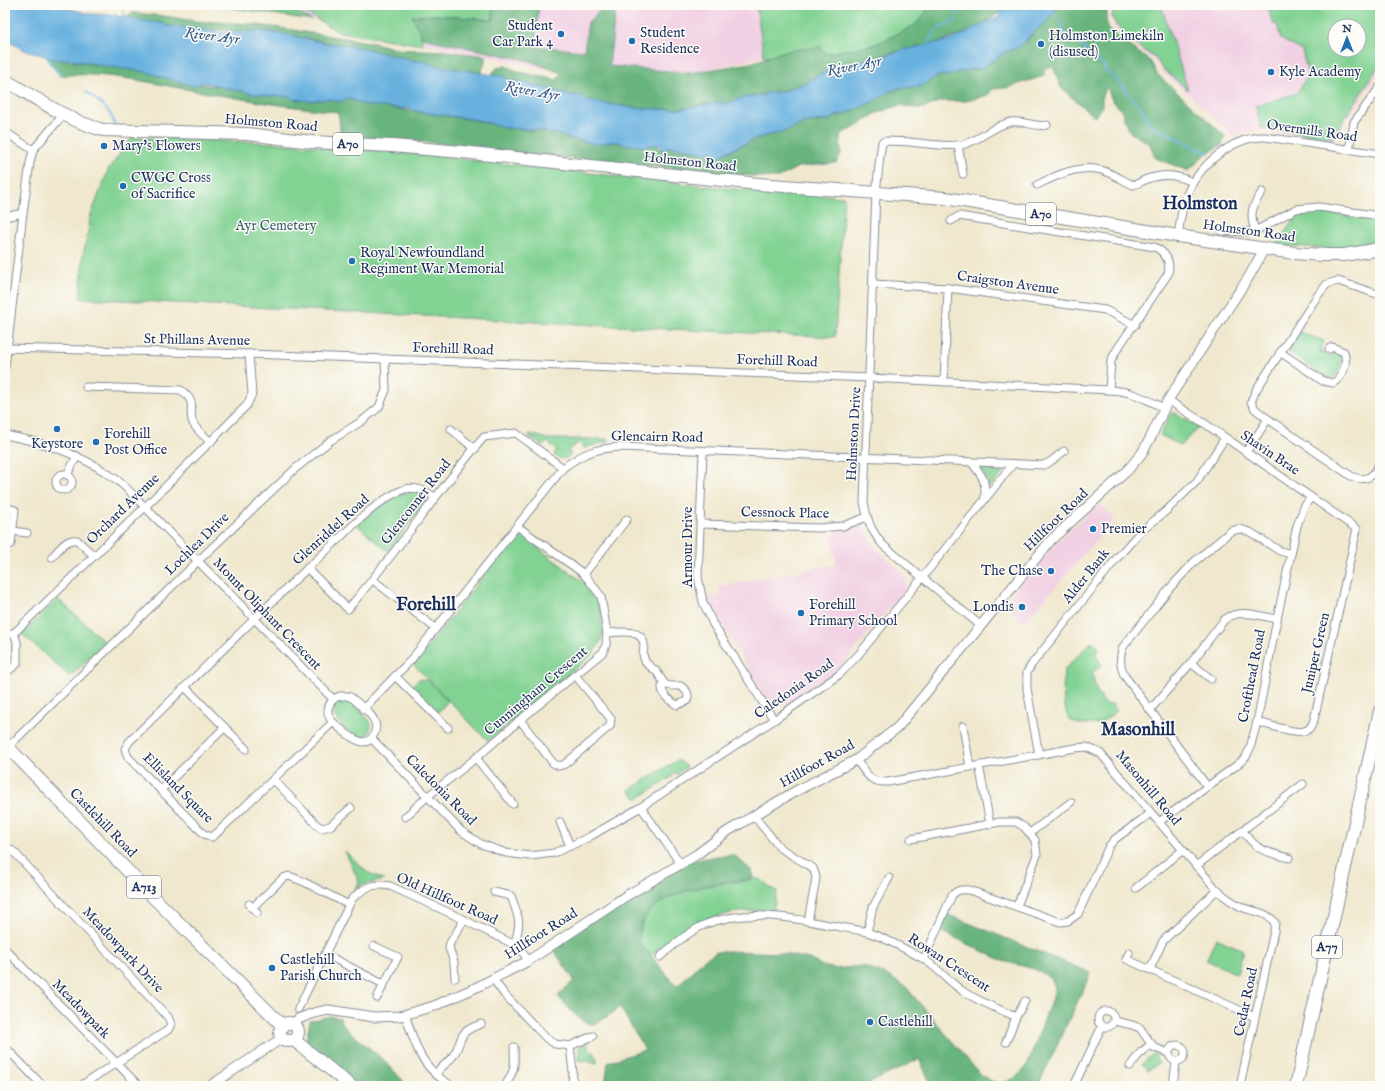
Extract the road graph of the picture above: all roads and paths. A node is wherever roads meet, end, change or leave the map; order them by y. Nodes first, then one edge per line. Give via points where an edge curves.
1 (5, 80) edge
2 (1380, 87) edge
3 (64, 114) junction
4 (1047, 125) dead end
5 (5, 132) edge
6 (958, 145) junction
7 (33, 150) junction
8 (1349, 150) junction
9 (1380, 154) edge
10 (963, 174) dead end
11 (1193, 182) junction
12 (1036, 185) dead end
13 (1262, 192) dead end
14 (876, 193) junction
15 (23, 213) junction
16 (1051, 215) junction
17 (1380, 216) edge
18 (5, 217) edge
19 (951, 221) dead end
20 (1048, 230) junction
21 (1221, 230) dead end
22 (1255, 230) junction
23 (1178, 236) junction
24 (1380, 248) edge
25 (1264, 249) junction
26 (873, 284) junction
27 (948, 288) junction
28 (1380, 295) edge
29 (9, 297) edge
30 (1135, 325) junction
31 (6, 349) edge
32 (1329, 349) dead end
33 (1280, 352) junction
34 (249, 354) junction
35 (385, 359) junction
36 (5, 367) edge
37 (870, 378) junction
38 (944, 382) junction
39 (86, 387) dead end
40 (1109, 390) junction
41 (1166, 404) junction
42 (1268, 419) junction
43 (451, 429) dead end
44 (5, 435) edge
45 (1225, 438) junction
46 (211, 442) junction
47 (475, 448) junction
48 (703, 451) junction
49 (1064, 451) dead end
50 (1246, 452) junction
51 (77, 456) junction
52 (867, 458) junction
53 (1380, 461) edge
54 (971, 462) junction
55 (1013, 464) junction
56 (563, 468) junction
57 (67, 475) dead end
58 (435, 497) junction
59 (1311, 497) junction
60 (985, 498) junction
61 (5, 507) edge
62 (145, 507) junction
63 (867, 517) junction
64 (627, 519) dead end
65 (701, 524) junction
66 (517, 526) junction
67 (1357, 529) joint
68 (13, 531) junction
69 (27, 533) dead end
70 (11, 544) dead end
71 (1291, 554) junction
72 (94, 556) junction
73 (52, 557) dead end
74 (198, 561) junction
75 (307, 568) junction
76 (584, 574) junction
77 (922, 578) junction
78 (373, 580) junction
79 (254, 619) junction
80 (1277, 619) junction
81 (980, 625) junction
82 (435, 628) junction
83 (14, 633) junction
84 (607, 633) junction
85 (5, 634) edge
86 (1191, 663) junction
87 (7, 672) dead end
88 (575, 675) junction
89 (395, 676) junction
90 (1211, 679) dead end
91 (665, 684) dead end
92 (185, 687) junction
93 (333, 699) junction
94 (363, 709) junction
95 (1150, 710) junction
96 (1380, 711) edge
97 (520, 720) junction
98 (774, 720) junction
99 (333, 722) junction
100 (1257, 722) junction
101 (963, 726) dead end
102 (224, 728) junction
103 (448, 728) dead end
104 (371, 738) junction
105 (6, 747) edge
106 (246, 749) dead end
107 (1039, 755) junction
108 (476, 758) junction
109 (856, 760) junction
110 (979, 765) junction
111 (970, 767) junction
112 (273, 779) junction
113 (1303, 784) dead end
114 (1207, 786) junction
115 (161, 790) junction
116 (428, 796) junction
117 (1071, 802) dead end
118 (513, 804) dead end
119 (641, 806) junction
120 (351, 808) dead end
121 (1151, 812) junction
122 (754, 816) junction
123 (404, 817) dead end
124 (560, 822) dead end
125 (1159, 822) junction
126 (990, 824) junction
127 (1243, 830) junction
128 (1030, 833) junction
129 (911, 838) dead end
130 (570, 846) junction
131 (5, 847) edge
132 (1183, 850) junction
133 (1289, 858) dead end
134 (680, 863) junction
135 (1196, 866) junction
136 (889, 878) dead end
137 (1136, 888) dead end
138 (1217, 890) junction
139 (494, 892) dead end
140 (350, 905) junction
141 (1017, 906) junction
142 (253, 908) dead end
143 (464, 920) junction
144 (808, 921) junction
145 (1275, 922) joint
146 (867, 932) junction
147 (514, 945) junction
148 (374, 946) dead end
149 (5, 949) edge
150 (1129, 953) dead end
151 (325, 954) junction
152 (660, 957) dead end
153 (924, 959) junction
154 (528, 961) junction
155 (1150, 969) junction
156 (455, 978) dead end
157 (493, 979) junction
158 (383, 984) junction
159 (377, 998) dead end
160 (1025, 1002) dead end
161 (298, 1009) dead end
162 (405, 1014) junction
163 (1016, 1017) junction
164 (1256, 1017) junction
165 (1115, 1021) junction
166 (480, 1024) dead end
167 (288, 1025) junction
168 (1102, 1026) junction
169 (593, 1036) dead end
170 (282, 1038) junction
171 (294, 1040) junction
172 (1006, 1042) dead end
173 (1152, 1044) junction
174 (570, 1046) junction
175 (5, 1047) edge
176 (514, 1047) dead end
177 (1168, 1053) junction
178 (1176, 1062) junction
179 (116, 1064) junction
180 (506, 1066) dead end
181 (515, 1066) junction
182 (1130, 1066) dead end
183 (435, 1074) junction
184 (42, 1086) edge
185 (80, 1086) edge
186 (139, 1086) edge
187 (210, 1086) edge
188 (351, 1086) edge
189 (452, 1086) edge
190 (505, 1086) edge
191 (572, 1086) edge
192 (1074, 1086) edge
193 (1173, 1086) edge
194 (1240, 1086) edge
195 (1296, 1086) edge

1 - 3 main road, Holmston Road / A70
2 - 8 street via 1354,122
3 - 7 street
3 - 14 main road, Holmston Road / A70 via 103,130 248,134 312,142 462,152 758,184
4 - 6 street via 1040,127 1016,121 1006,123 980,138
5 - 7 street
6 - 10 street
6 - 14 street, Holmston Drive via 882,142
7 - 15 street
8 - 9 street, Overmills Road
8 - 11 street, Overmills Road via 1257,137 1244,140 1214,157
11 - 12 street via 1166,175 1133,185 1100,170 1090,169 1060,174
11 - 23 street, Overmills Road via 1185,200
13 - 22 street via 1253,205 1252,222
14 - 16 main road, Holmston Road / A70 via 957,200
14 - 26 street, Holmston Drive
15 - 18 street
15 - 29 street
16 - 20 street
16 - 23 main road, Holmston Road / A70
17 - 22 street via 1319,207 1296,210
19 - 20 street via 959,216
20 - 30 street via 1155,247 1166,256 1169,263 1168,274
21 - 22 street
23 - 25 main road, Holmston Road / A70
24 - 25 main road, Holmston Road / A70 via 1344,255
25 - 41 street, Hillfoot Road via 1250,275
26 - 27 street, Craigston Avenue
26 - 37 street, Holmston Drive
27 - 30 street, Craigston Avenue via 1105,310
27 - 38 street
28 - 33 street via 1338,282 1326,284
29 - 31 street
30 - 40 street via 1111,361
31 - 34 street, St Phillans Avenue
31 - 36 street
32 - 33 street via 1337,348 1346,356 1342,373 1333,383 1323,381
33 - 42 street via 1251,402
34 - 35 street, St Phillans Avenue
34 - 46 street, Orchard Avenue via 252,394 250,399
35 - 37 street, Forehill Road
35 - 74 street, Lochlea Drive via 386,390 379,407 295,469
37 - 38 street, Forehill Road
37 - 52 street, Holmston Drive
38 - 40 street, Forehill Road
39 - 46 street via 181,390 189,396 192,403 195,426
40 - 41 street, Forehill Road via 1124,391
41 - 45 street, Shavin Brae
41 - 81 street, Hillfoot Road via 1151,437 1128,472 1051,540
42 - 50 street
42 - 53 street via 1358,479 1372,476
43 - 47 street
44 - 51 street, Mount Oliphant Crescent via 37,441
45 - 50 street, Shavin Brae
45 - 107 street, Alder Bank via 1197,481 1139,533 1032,664 1028,672 1027,689
46 - 62 street, Orchard Avenue
47 - 56 street, Glenconner Road via 484,437 516,433
47 - 58 street, Glenconner Road
48 - 52 street, Glencairn Road
48 - 56 street, Glencairn Road via 619,447 590,452
48 - 65 street, Armour Drive
49 - 55 street, Glencairn Road via 1044,465
50 - 59 street, Shavin Brae
51 - 57 street
51 - 62 street, Mount Oliphant Crescent via 114,478
52 - 54 street, Glencairn Road
52 - 63 street, Holmston Drive via 864,502
54 - 55 street, Glencairn Road
54 - 60 street via 982,475
55 - 60 street, Caledonia Road
56 - 66 street, Glencairn Road
58 - 75 street, Glenriddel Road via 414,487 396,493 357,522
58 - 78 street, Glenconner Road
59 - 67 street, Shavin Brae
59 - 71 street, Crofthead Road via 1300,516
60 - 77 street, Caledonia Road
61 - 68 street via 16,510
62 - 72 street, Orchard Avenue
62 - 74 street, Mount Oliphant Crescent
63 - 65 street, Cessnock Place via 843,526 818,528
63 - 77 street, Holmston Drive via 872,532 883,545
64 - 76 street
65 - 98 street, Armour Drive via 698,577 703,602 713,624
66 - 76 street, Cunningham Crescent
66 - 82 street, Glencairn Road
67 - 100 street, Juniper Green via 1314,720 1310,728 1296,732
68 - 69 street
68 - 70 street
71 - 80 street, Crofthead Road
71 - 95 street via 1280,551 1250,532 1231,531 1194,562 1170,588 1123,647 1120,656 1124,675
72 - 73 street via 74,539 67,542
72 - 83 street, Orchard Avenue
74 - 79 street, Mount Oliphant Crescent
74 - 105 street, Lochlea Drive
75 - 78 street, Glenconner Road via 348,609
75 - 79 street, Glenriddel Road
76 - 84 street, Cunningham Crescent via 601,596
77 - 81 street, Holmston Drive
77 - 98 street, Caledonia Road via 840,674
78 - 82 street
79 - 92 street, Ellisland Square
79 - 93 street, Mount Oliphant Crescent
80 - 86 street via 1249,614 1230,615
80 - 100 street, Crofthead Road
81 - 109 street, Hillfoot Road via 898,727
82 - 89 street, Glencairn Road
83 - 85 street
83 - 87 street via 17,642 17,664
84 - 88 street, Cunningham Crescent via 606,645 602,652
84 - 91 street via 635,633 641,637 646,663
86 - 90 street
86 - 95 street
88 - 97 street, Cunningham Crescent
88 - 97 street via 611,722 610,726 565,764 559,766 553,762
89 - 94 street, Glencairn Road
89 - 103 street
92 - 102 street
92 - 115 street, Ellisland Square via 125,749 128,757
93 - 94 street via 348,696
93 - 99 street via 328,709
94 - 104 street via 374,718 376,724
95 - 114 street
96 - 195 main road, A77
97 - 108 street, Cunningham Crescent
98 - 119 street, Caledonia Road
99 - 104 street via 356,741
99 - 112 street, Ellisland Square
100 - 114 street, Crofthead Road via 1246,757
101 - 111 street
102 - 106 street
102 - 115 street
104 - 116 street, Caledonia Road
105 - 167 main road, Castlehill Road / A713 via 154,898
107 - 110 street, Masonhill Road
107 - 121 street, Masonhill Road via 1086,747 1100,753
108 - 116 street, Cunningham Crescent
108 - 118 street
109 - 111 street, Masonhill Road via 868,775 878,782
109 - 122 street, Hillfoot Road
110 - 111 street, Masonhill Road
110 - 126 street
112 - 115 street, Ellisland Square via 212,837 204,834
112 - 120 street via 322,828 330,826
113 - 127 street
114 - 125 street, Crofthead Road
116 - 123 street, Cunningham Crescent
116 - 130 street, Caledonia Road via 461,831 481,844 506,853 530,856 554,853
117 - 128 street
119 - 130 street, Caledonia Road
119 - 134 street
121 - 125 street, Masonhill Road
121 - 141 street via 1109,846 1078,914 1073,918 1060,922
122 - 134 street, Hillfoot Road
122 - 144 street via 780,848 813,868 816,884
124 - 130 street
125 - 132 street, Masonhill Road
126 - 128 street via 1016,822
126 - 129 street
127 - 133 street via 1263,851
127 - 135 street
128 - 141 street via 1035,840 1037,855
131 - 179 street, Meadowpark Drive via 13,851 168,1017 171,1024 168,1030
132 - 135 street, Masonhill Road
132 - 137 street
134 - 154 street, Hillfoot Road
135 - 138 street, Masonhill Road
136 - 146 street via 874,907
138 - 145 street, Masonhill Road via 1232,902 1268,915
138 - 155 street via 1163,941
139 - 147 street via 511,896 519,917 519,929
140 - 142 street via 289,876
140 - 143 street, Old Hillfoot Road via 352,899 362,890 380,885 398,889
140 - 151 street, Old Hillfoot Road
141 - 153 street via 968,890 956,891 948,902
143 - 147 street, Old Hillfoot Road
143 - 156 street via 449,948 450,967
144 - 146 street, Rowan Crescent
144 - 152 street, Rowan Crescent via 764,915 722,919 693,931
145 - 164 street, Cedar Road
146 - 153 street, Rowan Crescent
147 - 154 street, Old Hillfoot Road via 522,951
148 - 158 street via 398,957
149 - 179 street, Meadowpark
150 - 155 street via 1126,959
151 - 158 street
151 - 161 street, Old Hillfoot Road
153 - 163 street, Rowan Crescent via 965,992
154 - 157 street, Hillfoot Road
155 - 164 street
157 - 162 street, Hillfoot Road via 434,1006
157 - 174 street via 546,1038 555,1044
158 - 159 street
160 - 163 street
162 - 167 street, Hillfoot Road via 374,1017 328,1010 298,1019
162 - 183 street via 416,1048 425,1064
163 - 172 street
164 - 194 street, Cedar Road
165 - 168 street via 1110,1027
165 - 168 street via 1112,1013 1100,1013 1098,1019
165 - 173 street via 1140,1028
166 - 183 street via 463,1033 461,1045
167 - 170 main road via 279,1032
167 - 171 main road via 297,1027 298,1032
168 - 192 street
169 - 174 street
170 - 171 main road
170 - 187 street
171 - 188 main road
173 - 177 street
173 - 182 street via 1141,1052
174 - 191 street
175 - 184 street
176 - 181 street
177 - 178 street via 1170,1059
177 - 178 street via 1173,1046 1179,1045 1183,1048 1184,1059
178 - 193 street
179 - 185 street
179 - 186 street, Meadowpark
180 - 181 street
181 - 190 street
183 - 189 street

